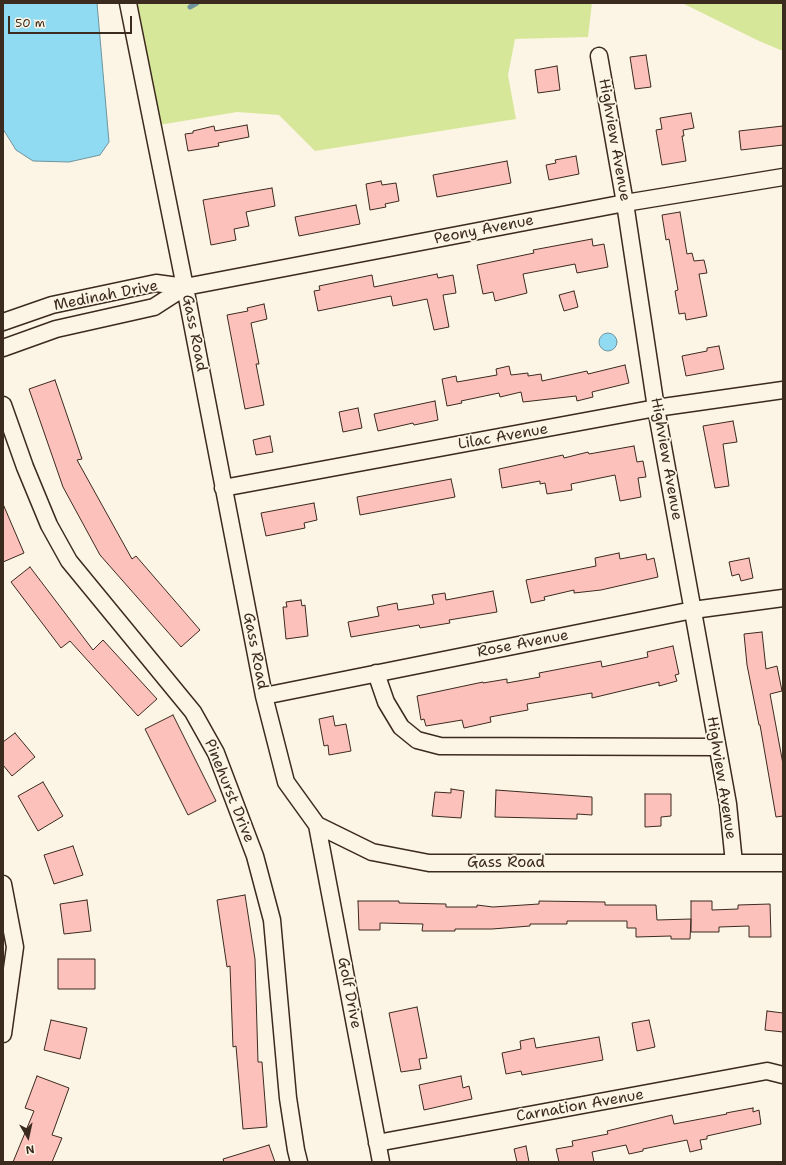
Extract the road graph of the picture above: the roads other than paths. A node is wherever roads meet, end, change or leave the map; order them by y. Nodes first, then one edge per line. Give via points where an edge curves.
1 (128, 3) edge
2 (599, 56) dead end
3 (783, 178) edge
4 (625, 203) junction
5 (185, 287) junction
6 (3, 322) edge
7 (3, 348) edge
8 (783, 390) edge
9 (3, 405) edge
10 (656, 408) junction
11 (223, 488) junction
12 (783, 598) edge
13 (692, 610) junction
14 (376, 673) junction
15 (264, 696) junction
16 (717, 746) junction
17 (317, 825) junction
18 (734, 863) junction
19 (783, 863) edge
20 (3, 884) edge
21 (3, 1034) edge
22 (783, 1075) edge
23 (377, 1143) junction
24 (299, 1162) edge
25 (381, 1162) edge

1 - 5 street, Gass Road
2 - 4 street, Highview Avenue
3 - 4 street, Peony Avenue
4 - 5 street, Peony Avenue
4 - 10 street, Highview Avenue
5 - 6 street, Medinah Drive via 148,284 52,305
5 - 7 street, Medinah Drive via 154,307 56,328
5 - 11 street, Gass Road
8 - 10 street, Lilac Avenue
9 - 24 street, Pinehurst Drive via 49,525 69,561 193,712 216,753 255,856 272,920 288,1098
10 - 11 street, Lilac Avenue
10 - 13 street, Highview Avenue
11 - 15 street, Gass Road
12 - 13 street, Rose Avenue
13 - 14 street, Rose Avenue
13 - 16 street, Highview Avenue
14 - 15 street, Rose Avenue
14 - 16 street via 386,702 401,727 417,740 440,746
15 - 17 street, Gass Road via 286,782
16 - 18 street, Highview Avenue via 728,804
17 - 18 street, Gass Road via 372,852 429,863
17 - 23 street, Golf Drive
18 - 19 street, Gass Road
20 - 21 street via 15,947
22 - 23 street, Carnation Avenue via 767,1071
23 - 25 street, Golf Drive

